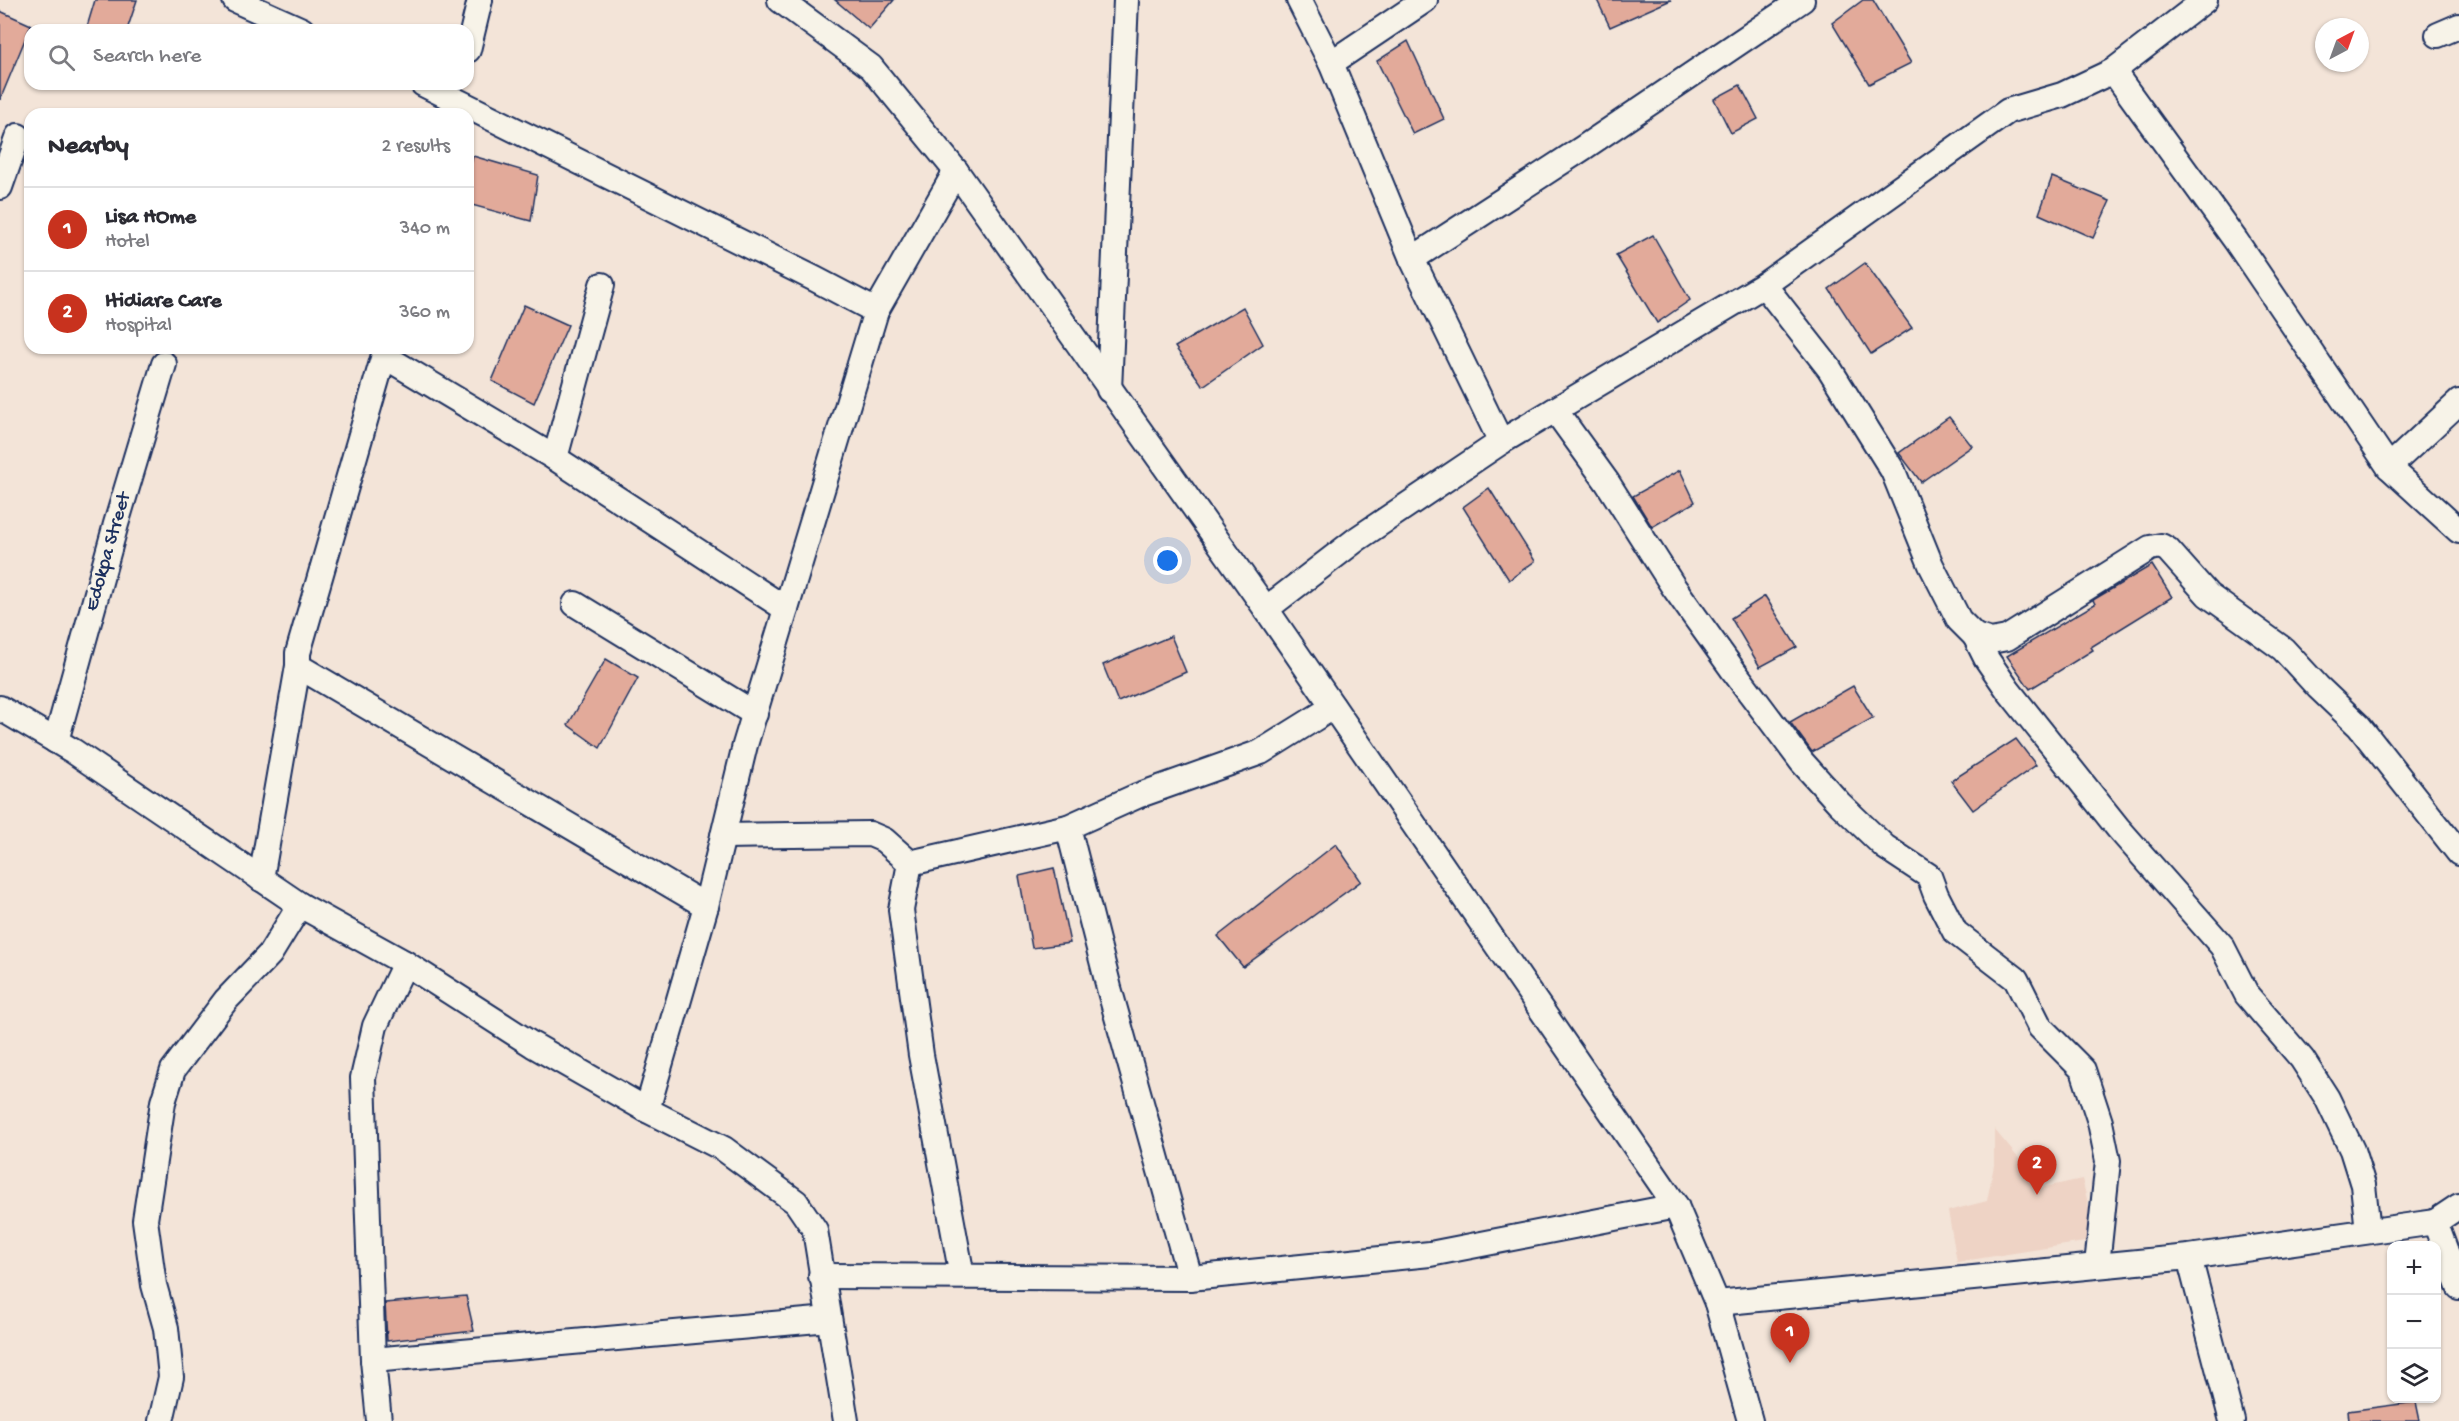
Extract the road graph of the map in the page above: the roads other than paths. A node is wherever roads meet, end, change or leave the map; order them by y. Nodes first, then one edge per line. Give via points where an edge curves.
1 (235, 0) edge
2 (480, 0) edge
3 (780, 0) edge
4 (1126, 0) edge
5 (1299, 0) edge
6 (1425, 0) edge
7 (1802, 0) edge
8 (2205, 0) edge
9 (289, 24) edge
10 (474, 25) edge
11 (1331, 63) junction
12 (2113, 71) junction
13 (436, 90) edge
14 (456, 99) edge
15 (474, 108) edge
16 (474, 108) edge
17 (16, 135) edge
18 (956, 171) junction
19 (0, 187) edge
20 (1412, 259) junction
21 (602, 285) dead end
22 (1764, 285) junction
23 (876, 311) junction
24 (384, 354) edge
25 (388, 354) edge
26 (164, 364) dead end
27 (1109, 390) junction
28 (2459, 402) edge
29 (1555, 410) junction
30 (1501, 442) junction
31 (555, 458) junction
32 (2389, 466) junction
33 (2459, 531) edge
34 (575, 604) dead end
35 (786, 609) junction
36 (1266, 609) junction
37 (1975, 636) junction
38 (298, 666) junction
39 (1333, 707) junction
40 (0, 708) edge
41 (755, 714) junction
42 (56, 741) junction
43 (1068, 827) junction
44 (723, 836) junction
45 (2459, 853) edge
46 (909, 863) junction
47 (261, 879) junction
48 (300, 905) junction
49 (706, 906) junction
50 (405, 963) junction
51 (647, 1110) junction
52 (1676, 1206) junction
53 (2459, 1206) edge
54 (2435, 1222) junction
55 (2368, 1231) junction
56 (2189, 1257) junction
57 (2097, 1265) junction
58 (821, 1276) junction
59 (962, 1276) junction
60 (1190, 1278) junction
61 (2459, 1287) edge
62 (1718, 1303) junction
63 (829, 1319) junction
64 (373, 1360) junction
65 (161, 1421) edge
66 (379, 1421) edge
67 (846, 1421) edge
68 (1750, 1421) edge
69 (2232, 1421) edge

1 - 9 street
2 - 10 street
3 - 18 street via 871,67
4 - 27 street
5 - 11 street
6 - 11 street
7 - 20 street
8 - 12 street
11 - 20 street
12 - 22 street via 2062,95 2008,111
12 - 32 street via 2236,241
13 - 14 street
14 - 16 street
15 - 23 street
17 - 19 street
18 - 23 street
18 - 27 street
20 - 30 street
21 - 31 street
22 - 29 street
22 - 37 street via 1829,368 1893,471 1930,565 1959,620
23 - 35 street
24 - 38 street via 298,653
25 - 31 street
26 - 42 street, Edokpa Street
27 - 36 street
28 - 32 street
29 - 30 street
29 - 57 street via 1607,482 1673,586 1802,762 1886,846 1929,876 1955,932 2016,979 2040,1027 2083,1070 2108,1161
30 - 36 street via 1357,539
31 - 35 street
32 - 33 street
34 - 41 street
35 - 41 street
36 - 39 street
37 - 45 street via 1991,641 2007,638 2150,548 2161,546 2208,595 2283,649 2359,726
37 - 55 street via 2008,690 2118,828 2222,946 2247,995 2302,1059 2327,1098 2352,1150 2363,1185
38 - 47 street
38 - 49 street
39 - 43 street via 1261,752 1137,796
39 - 52 street
40 - 42 street
41 - 44 street
42 - 47 street
43 - 46 street
43 - 60 street
44 - 46 street via 870,834 884,840
44 - 49 street
46 - 59 street via 901,910 921,1055
47 - 48 street
48 - 50 street
48 - 65 street via 270,954 226,1000 173,1070 163,1102 145,1220 154,1285 166,1328 171,1377
49 - 51 street
50 - 51 street via 533,1045
50 - 64 street via 375,1026 363,1078
51 - 58 street via 724,1149 796,1202 815,1230
52 - 60 street via 1430,1254
52 - 62 street
53 - 54 street
54 - 55 street
54 - 61 street
55 - 56 street
56 - 57 street
56 - 69 street
57 - 62 street
58 - 59 street
58 - 63 street
59 - 60 street
62 - 68 street
63 - 64 street
63 - 67 street
64 - 66 street

